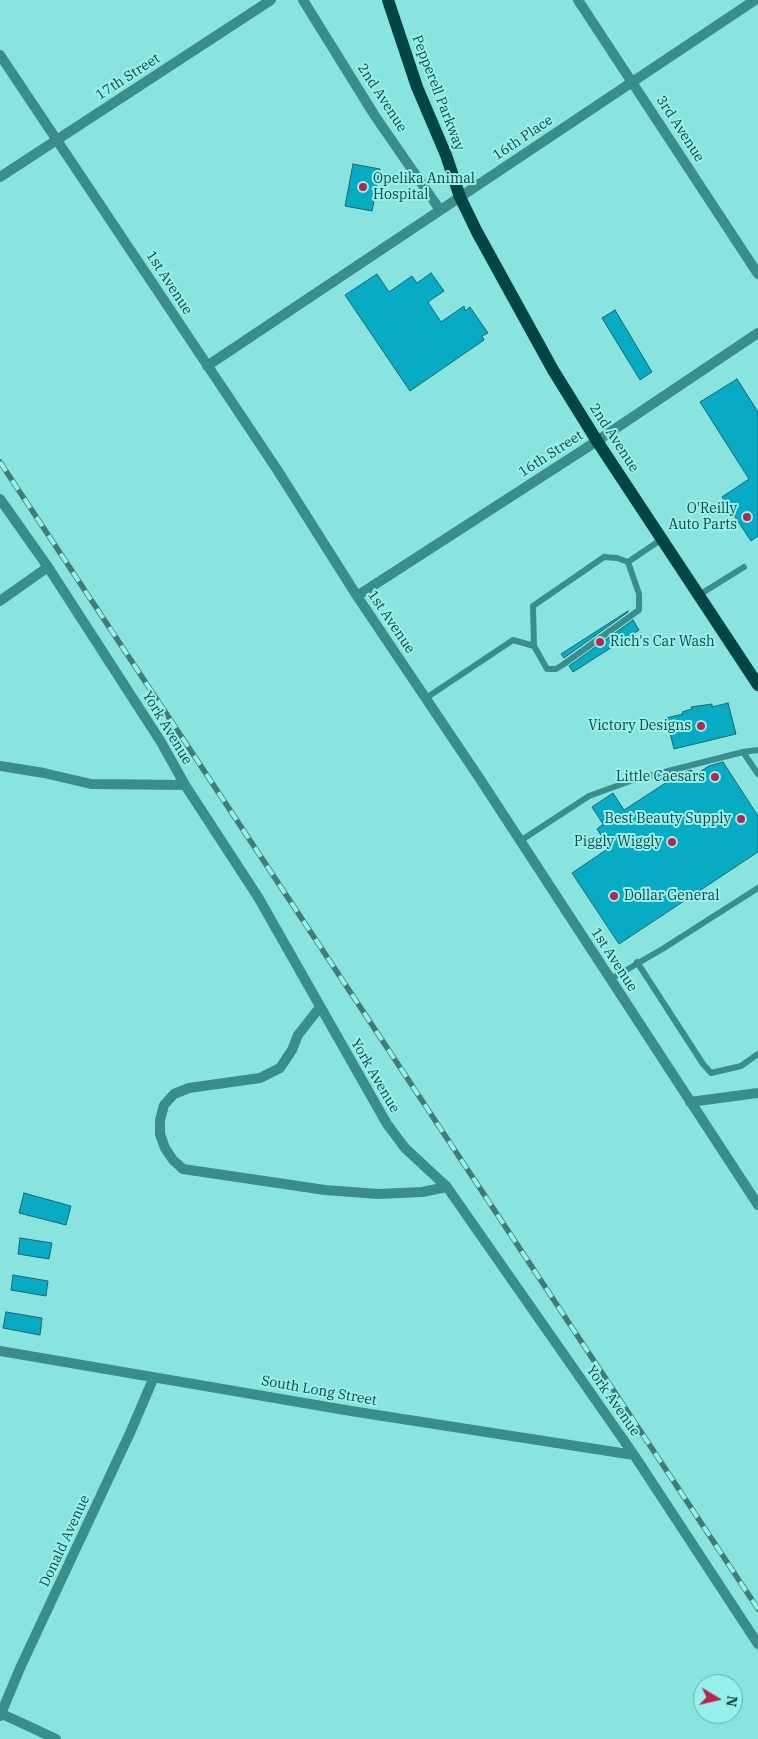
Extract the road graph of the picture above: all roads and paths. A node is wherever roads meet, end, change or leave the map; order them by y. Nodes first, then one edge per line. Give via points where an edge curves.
1 (271, 0) edge
2 (302, 0) edge
3 (388, 0) edge
4 (578, 0) edge
5 (755, 0) edge
6 (0, 55) edge
7 (632, 82) junction
8 (58, 139) junction
9 (0, 177) edge
10 (460, 197) junction
11 (440, 210) junction
12 (758, 274) edge
13 (758, 333) edge
14 (207, 366) junction
15 (597, 441) junction
16 (0, 499) edge
17 (662, 539) junction
18 (628, 562) junction
19 (48, 566) junction
20 (744, 567) dead end
21 (358, 596) junction
22 (699, 596) junction
23 (0, 601) edge
24 (534, 646) junction
25 (758, 685) edge
26 (426, 698) junction
27 (758, 750) edge
28 (743, 752) junction
29 (0, 766) edge
30 (758, 774) edge
31 (185, 785) junction
32 (520, 841) junction
33 (758, 888) edge
34 (638, 962) junction
35 (610, 980) junction
36 (320, 1007) junction
37 (758, 1054) edge
38 (758, 1093) edge
39 (690, 1102) junction
40 (447, 1187) junction
41 (758, 1205) edge
42 (0, 1352) edge
43 (154, 1377) junction
44 (634, 1455) junction
45 (758, 1644) edge
46 (0, 1714) edge
47 (56, 1739) edge

1 - 8 street, 17th Street
2 - 11 street, 2nd Avenue via 381,125
3 - 10 main road, Pepperell Parkway via 417,87
4 - 7 street, 3rd Avenue
5 - 7 street, 16th Place
6 - 8 street, 1st Avenue
7 - 10 street, 16th Place
7 - 12 street, 3rd Avenue
8 - 9 street, 17th Street
8 - 14 street, 1st Avenue
10 - 11 street, 16th Place
10 - 15 main road, 2nd Avenue via 534,335
11 - 14 street, 16th Place
13 - 15 street, 16th Street
14 - 21 street, 1st Avenue
15 - 17 main road, 2nd Avenue
15 - 21 street, 16th Street
16 - 19 street, York Avenue
17 - 18 lane
17 - 22 main road, 2nd Avenue
18 - 24 lane via 604,557 533,606
18 - 24 lane via 639,594 639,610 556,669 547,669
19 - 23 street
19 - 31 street, York Avenue via 162,742
20 - 22 lane
21 - 26 street, 1st Avenue
22 - 25 main road, 2nd Avenue
24 - 26 lane via 513,640
26 - 32 street, 1st Avenue
27 - 28 lane
28 - 30 lane
28 - 32 lane via 633,780 589,796
29 - 31 street via 91,784
31 - 36 street, York Avenue via 258,897
32 - 35 street, 1st Avenue
33 - 34 lane
34 - 35 lane
34 - 37 lane via 711,1073 741,1066
35 - 39 street, 1st Avenue
36 - 40 street, York Avenue via 387,1124 405,1148
36 - 40 street via 298,1035 280,1068 260,1078 189,1088 174,1094 164,1105 160,1120 160,1134 173,1160 183,1169 325,1190 378,1194
38 - 39 street
39 - 41 street, 1st Avenue
40 - 44 street, York Avenue
42 - 43 street, South Long Street
43 - 44 street, South Long Street
43 - 46 street, Donald Avenue
44 - 45 street, York Avenue
46 - 47 street

